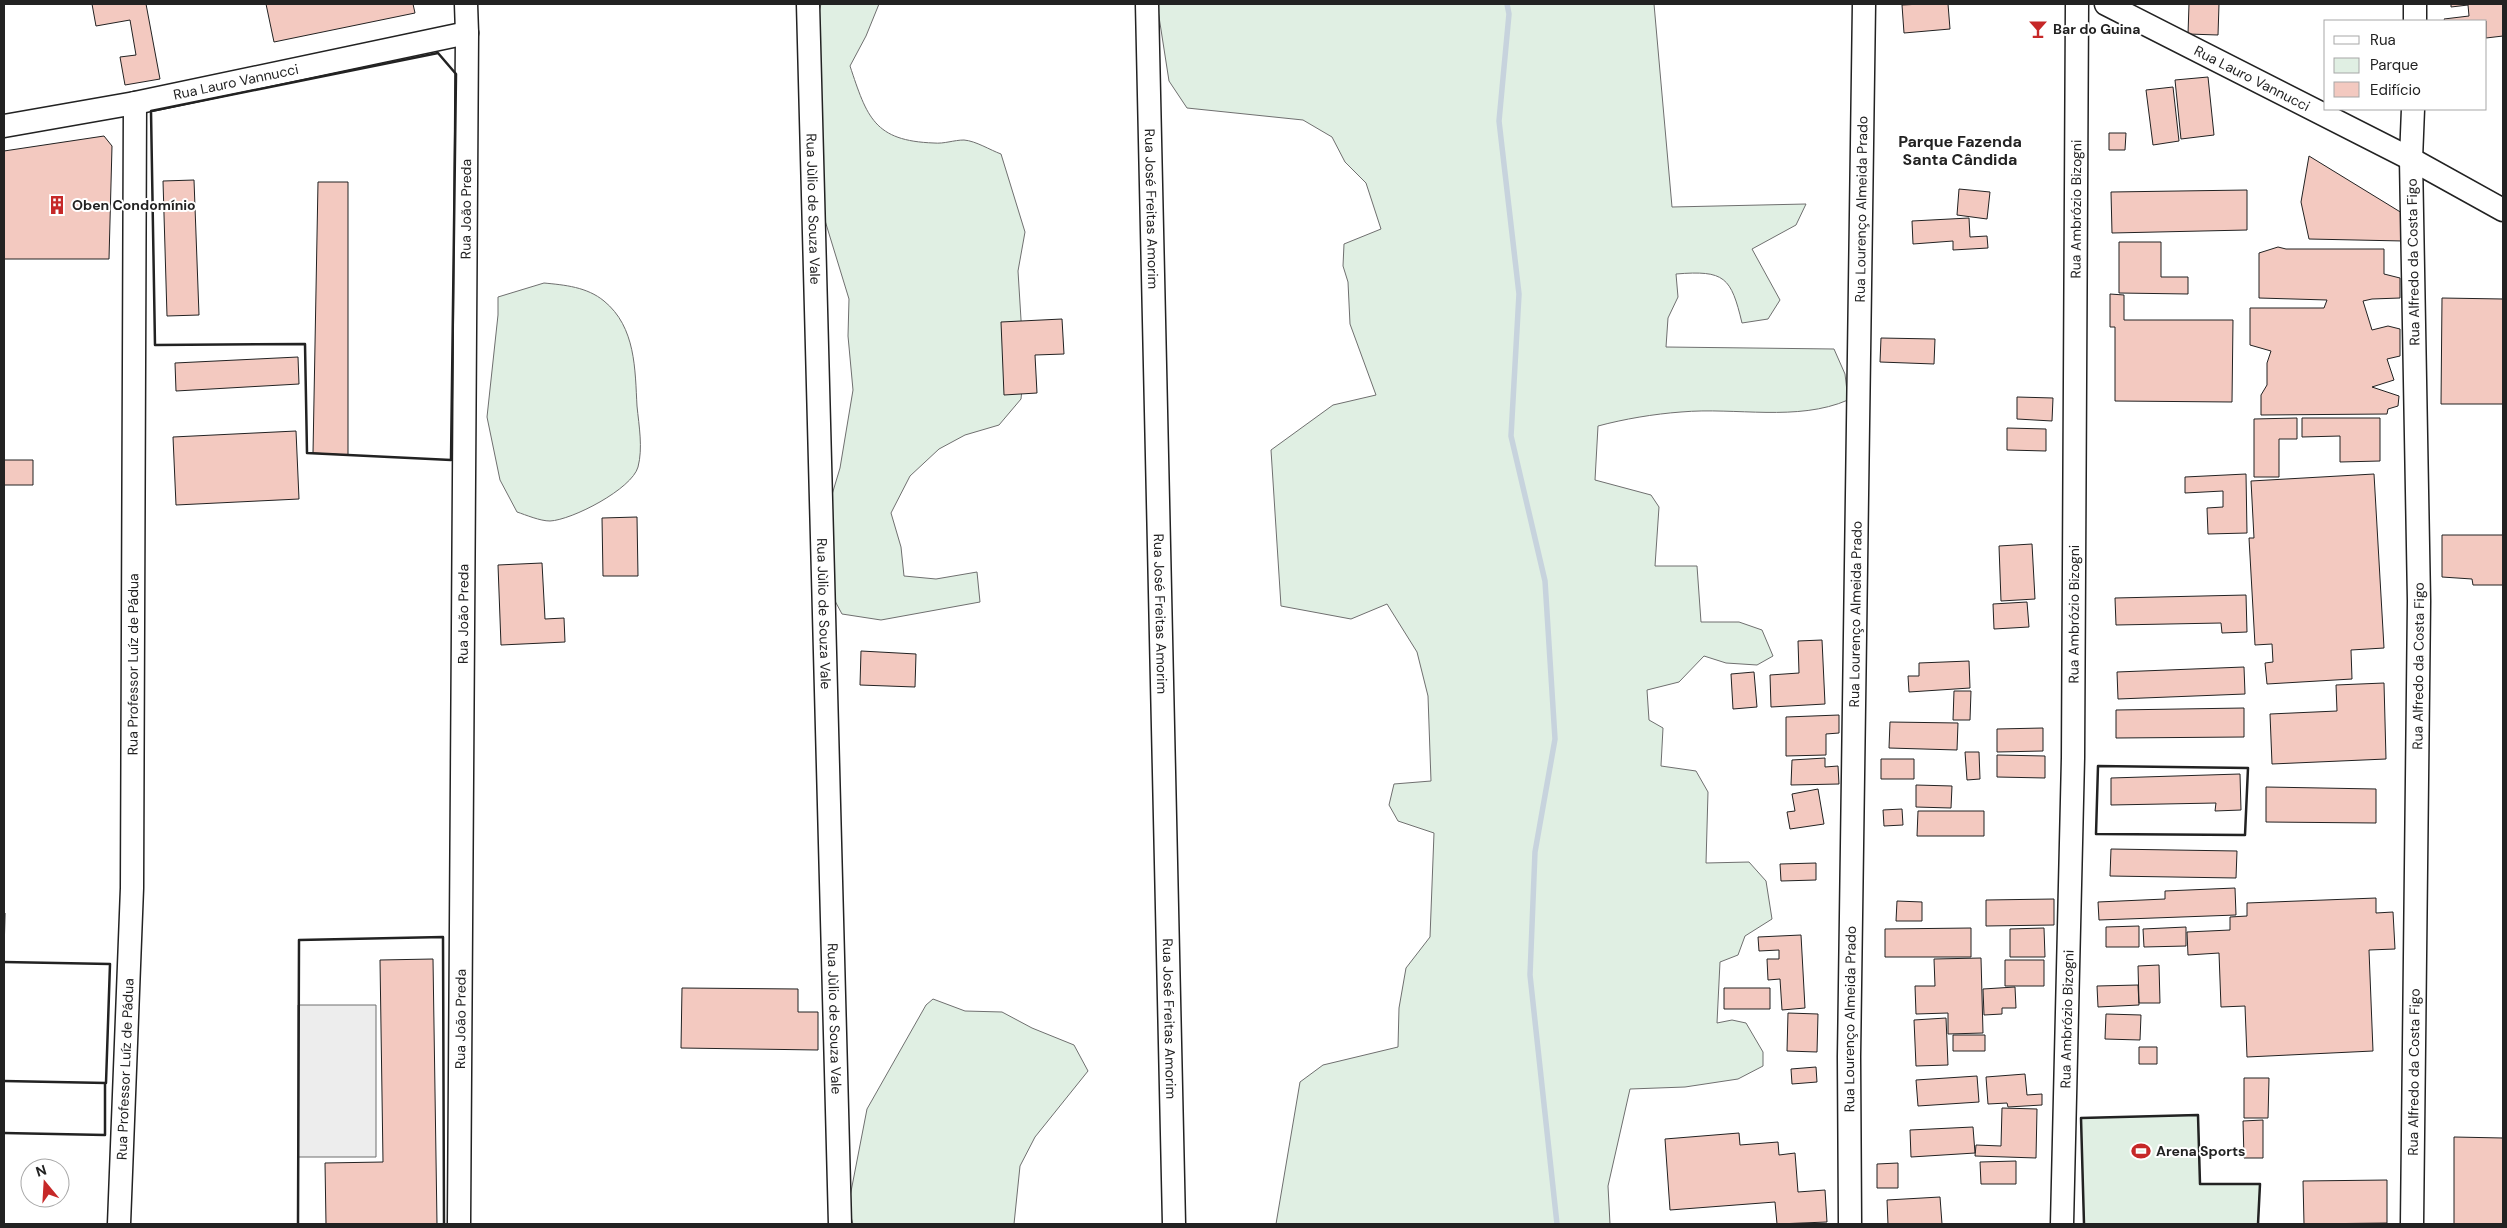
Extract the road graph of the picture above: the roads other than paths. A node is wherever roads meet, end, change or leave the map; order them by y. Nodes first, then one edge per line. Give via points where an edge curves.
1 (466, 4) edge
2 (808, 4) edge
3 (1147, 4) edge
4 (1864, 4) edge
5 (2077, 4) edge
6 (2106, 4) edge
7 (2415, 4) edge
8 (2415, 20) edge
9 (467, 33) junction
10 (135, 103) junction
11 (2413, 110) edge
12 (4, 126) edge
13 (2411, 159) junction
14 (2503, 210) edge
15 (119, 1224) edge
16 (459, 1224) edge
17 (840, 1224) edge
18 (1174, 1224) edge
19 (1850, 1224) edge
20 (2062, 1224) edge
21 (2412, 1224) edge

1 - 9 street, Rua João Preda
2 - 17 street, Rua Jùlio de Souza Vale
3 - 18 street, Rua José Freitas Amorim
4 - 19 street, Rua Lourenço Almeida Prado via 1849,1057
5 - 20 street, Rua Ambrózio Bizogni via 2074,758
6 - 13 street, Rua Lauro Vannucci
7 - 8 street
9 - 10 street, Rua Lauro Vannucci
9 - 16 street, Rua João Preda
10 - 12 street, Rua Lauro Vannucci
10 - 15 street, Rua Professor Luíz de Pádua via 132,888
11 - 13 street, Rua Alfredo da Costa Figo
13 - 14 street, Rua Lauro Vannucci
13 - 21 street, Rua Alfredo da Costa Figo via 2419,601

